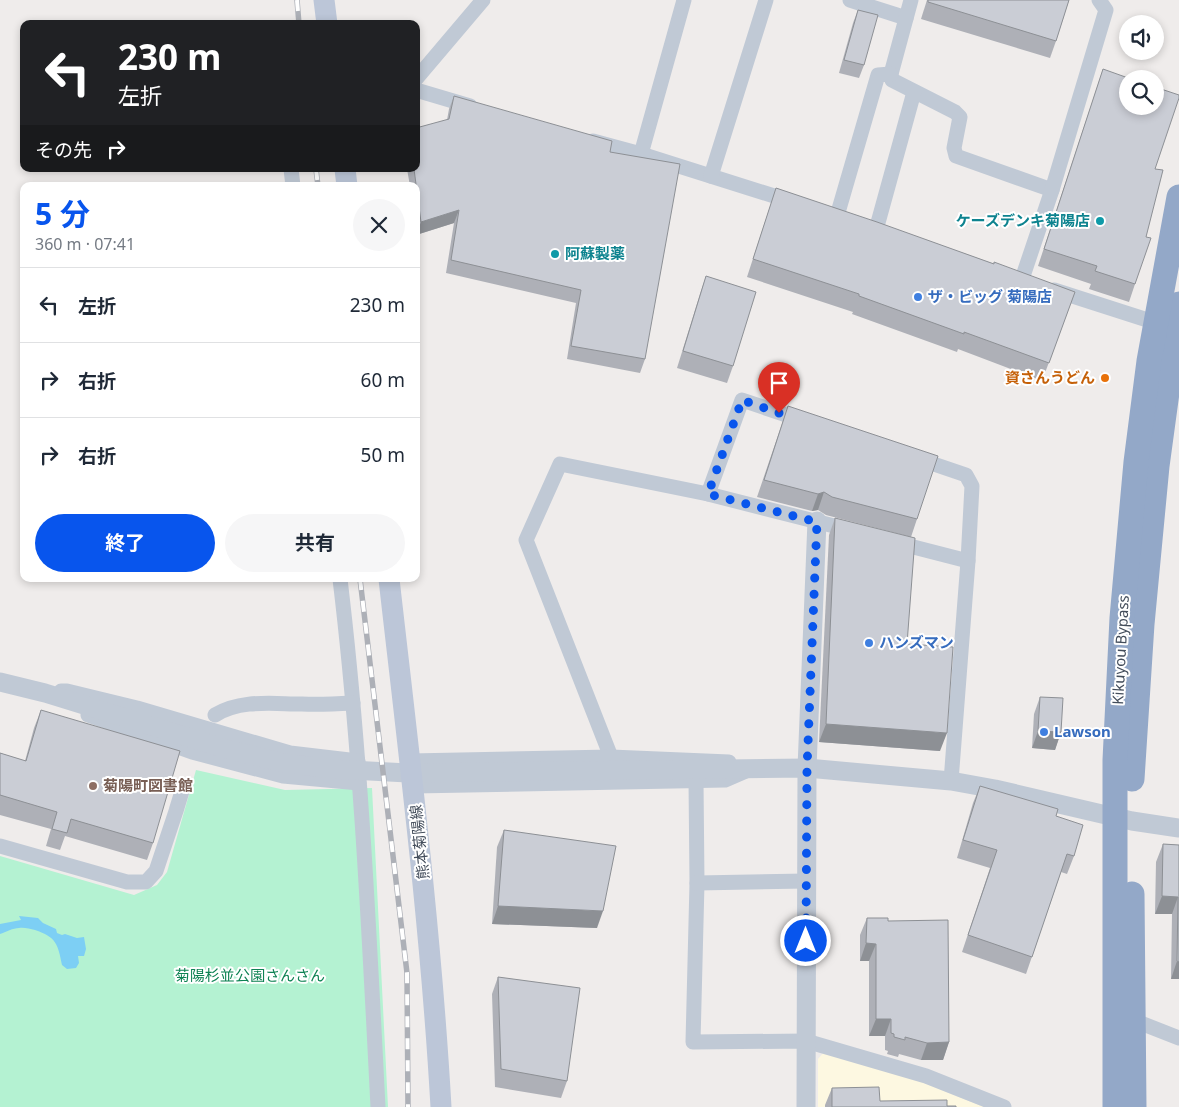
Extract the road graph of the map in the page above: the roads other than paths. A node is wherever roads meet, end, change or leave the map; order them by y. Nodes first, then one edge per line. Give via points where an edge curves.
1 (324, 0) edge
2 (483, 0) edge
3 (684, 0) edge
4 (766, 0) edge
5 (850, 0) edge
6 (911, 0) edge
7 (1099, 0) edge
8 (906, 18) junction
9 (326, 20) edge
10 (420, 74) edge
11 (891, 74) junction
12 (420, 91) edge
13 (914, 92) junction
14 (481, 109) edge
15 (581, 138) edge
16 (641, 154) junction
17 (711, 176) junction
18 (1052, 190) junction
19 (1179, 197) edge
20 (837, 216) junction
21 (876, 230) junction
22 (894, 237) edge
23 (1004, 273) edge
24 (1032, 282) junction
25 (1179, 304) edge
26 (1170, 327) edge
27 (816, 425) edge
28 (901, 453) edge
29 (708, 494) junction
30 (817, 522) junction
31 (865, 534) edge
32 (884, 539) edge
33 (968, 561) junction
34 (340, 582) edge
35 (389, 582) edge
36 (0, 682) edge
37 (45, 693) junction
38 (353, 703) junction
39 (214, 715) dead end
40 (611, 757) junction
41 (358, 761) junction
42 (410, 761) junction
43 (807, 768) junction
44 (752, 769) junction
45 (696, 781) junction
46 (951, 781) junction
47 (359, 783) junction
48 (414, 786) junction
49 (182, 788) dead end
50 (1124, 819) junction
51 (1179, 828) edge
52 (0, 846) edge
53 (806, 881) junction
54 (697, 883) junction
55 (1133, 1020) junction
56 (1179, 1038) edge
57 (806, 1041) junction
58 (378, 1107) edge
59 (441, 1107) edge
60 (806, 1107) edge
61 (1004, 1107) edge
62 (1115, 1107) edge
63 (1134, 1107) edge

1 - 9 main road
2 - 10 street
3 - 16 street
4 - 17 street
5 - 8 street
6 - 8 street
7 - 18 street via 1106,10
8 - 11 street
11 - 13 street via 892,80
11 - 20 street via 878,76
12 - 14 street
13 - 18 street via 960,117 954,148 956,156
13 - 21 street
15 - 16 street
16 - 17 street
17 - 20 street
18 - 24 street
19 - 26 highway, Kikuyou Bypass
20 - 21 street
21 - 22 street
23 - 24 street
24 - 26 street
25 - 26 highway, Kikuyou Bypass
26 - 50 highway, Kikuyou Bypass via 1149,360 1136,462 1123,608 1116,760
27 - 29 street via 742,400
28 - 33 street via 966,475 972,486
29 - 30 street
29 - 40 street via 560,464 526,540
30 - 31 street
30 - 43 street
32 - 33 street
33 - 46 street
34 - 38 street
35 - 42 main road, 熊本菊陽線
36 - 37 street
37 - 41 street via 66,691 137,708 290,753
37 - 44 street via 226,749 284,763 331,769 408,773
37 - 47 street via 61,706 192,752 283,776
38 - 39 street via 263,702 226,708
38 - 41 street
40 - 42 street
40 - 44 street via 725,760
41 - 47 street
42 - 48 main road, 熊本菊陽線
43 - 44 street
43 - 46 street
43 - 53 street
44 - 45 street via 725,780
45 - 48 street
45 - 54 street
46 - 50 street
47 - 58 street
48 - 59 main road, 熊本菊陽線
49 - 52 street via 156,871 146,882 127,882
50 - 51 street
50 - 55 highway, Kikuyou Bypass
50 - 62 highway, Kikuyou Bypass
53 - 54 street
53 - 57 street
54 - 57 street via 693,1042
55 - 56 street
55 - 63 highway, Kikuyou Bypass
57 - 60 street
57 - 61 street via 926,1076

